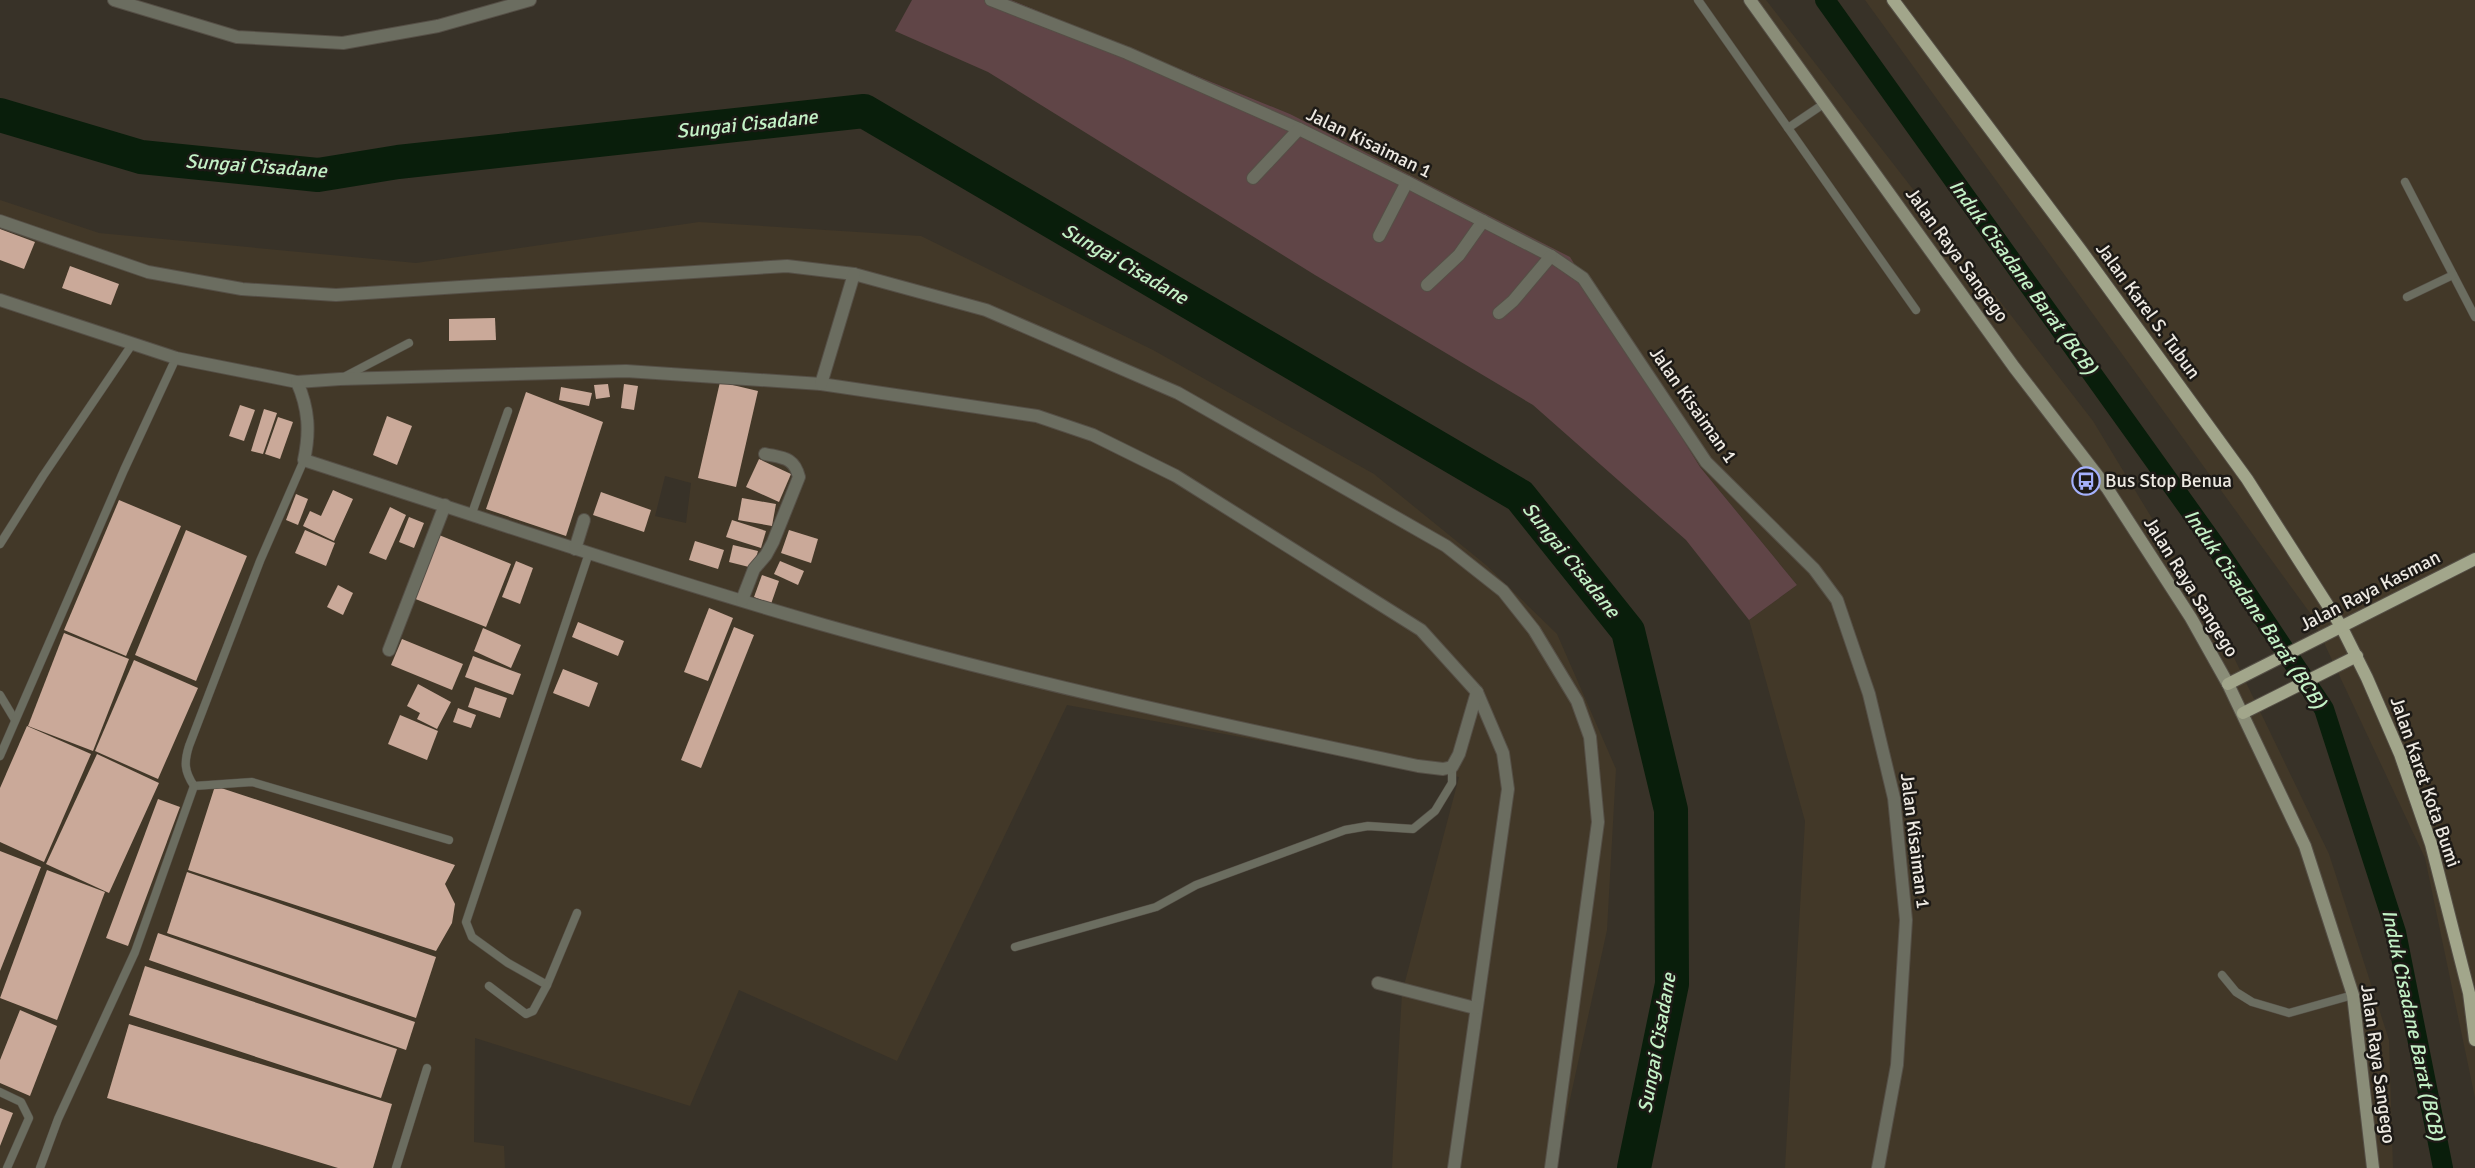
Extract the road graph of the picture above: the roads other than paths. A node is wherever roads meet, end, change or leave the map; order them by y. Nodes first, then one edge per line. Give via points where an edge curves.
1 (114, 0) edge
2 (530, 0) edge
3 (991, 0) edge
4 (1698, 0) edge
5 (1750, 0) edge
6 (1893, 0) edge
7 (1826, 104) junction
8 (1788, 128) junction
9 (1299, 129) junction
10 (1253, 178) dead end
11 (1407, 182) junction
12 (2405, 182) dead end
13 (1483, 221) junction
14 (0, 222) edge
15 (1379, 236) dead end
16 (1551, 256) junction
17 (854, 274) junction
18 (2453, 275) junction
19 (1427, 285) dead end
20 (2407, 297) dead end
21 (0, 300) edge
22 (1916, 310) dead end
23 (1499, 313) dead end
24 (2475, 317) edge
25 (133, 343) junction
26 (409, 343) dead end
27 (176, 358) junction
28 (340, 378) junction
29 (297, 382) junction
30 (821, 384) junction
31 (508, 411) dead end
32 (765, 454) dead end
33 (304, 460) junction
34 (445, 505) junction
35 (471, 516) junction
36 (584, 520) dead end
37 (0, 544) edge
38 (576, 549) junction
39 (589, 553) junction
40 (2475, 559) edge
41 (742, 600) junction
42 (2341, 626) junction
43 (388, 650) dead end
44 (2357, 656) junction
45 (2228, 684) junction
46 (1477, 692) junction
47 (0, 695) edge
48 (2243, 712) junction
49 (15, 720) junction
50 (0, 756) edge
51 (1452, 767) junction
52 (194, 786) junction
53 (450, 840) dead end
54 (577, 913) dead end
55 (1015, 947) dead end
56 (2222, 976) dead end
57 (1378, 983) dead end
58 (547, 985) junction
59 (489, 986) dead end
60 (2353, 995) junction
61 (1476, 1008) junction
62 (2475, 1040) edge
63 (427, 1068) dead end
64 (0, 1092) edge
65 (8, 1168) edge
66 (40, 1168) edge
67 (396, 1168) edge
68 (1454, 1168) edge
69 (1551, 1168) edge
70 (1878, 1168) edge
71 (2373, 1168) edge

1 - 2 street via 237,37 343,43 438,26
3 - 9 street, Jalan Kisaiman 1 via 1127,53
4 - 8 lane
5 - 7 street, Jalan Raya Sangego
6 - 42 main road, Jalan Karel S. Tubun via 2247,479
7 - 8 lane
7 - 45 street, Jalan Raya Sangego via 2014,367 2106,488 2191,618
8 - 22 lane
9 - 10 street
9 - 11 street, Jalan Kisaiman 1
11 - 13 street, Jalan Kisaiman 1
11 - 15 street
12 - 18 lane
13 - 16 street, Jalan Kisaiman 1
13 - 19 street via 1459,255
14 - 17 street via 148,272 242,289 336,295 787,266
16 - 23 street via 1514,301
16 - 70 street, Jalan Kisaiman 1 via 1583,278 1706,462 1814,569 1840,610 1870,694 1894,798 1906,920 1896,1065
17 - 30 street
17 - 69 street via 986,310 1178,393 1446,546 1503,592 1534,630 1577,701 1590,737 1598,822
18 - 20 lane
18 - 24 lane
21 - 25 street
25 - 27 street
25 - 37 lane
26 - 28 lane
27 - 29 street
27 - 49 lane
28 - 29 street
28 - 30 street via 626,371
29 - 33 street via 305,399 308,419
30 - 46 street via 1037,416 1093,435 1176,476 1421,630
31 - 35 lane
32 - 41 street via 789,460 796,466 799,477 773,542 754,569
33 - 34 street
33 - 52 lane via 260,561 189,746 185,768
34 - 35 street
34 - 43 street
35 - 38 street
36 - 38 street
38 - 39 street
39 - 41 street
39 - 58 lane via 466,922 472,937
40 - 42 main road, Jalan Raya Kasman
41 - 51 street via 972,666 1159,711 1418,766 1443,770
42 - 44 main road, Jalan Karel S. Tubun
42 - 45 main road, Jalan Raya Kasman
44 - 48 main road
44 - 62 main road, Jalan Karet Kota Bumi via 2400,754 2431,844 2469,993
45 - 48 street, Jalan Raya Sangego
46 - 51 street via 1459,754
46 - 61 street via 1503,752 1508,788
47 - 49 lane
48 - 60 street, Jalan Raya Sangego via 2305,846
49 - 50 lane
51 - 55 lane via 1452,783 1440,804 1413,829 1368,826 1345,830 1196,885 1156,907
52 - 53 lane via 252,782
52 - 66 lane via 136,952 58,1119
54 - 58 lane
56 - 60 lane via 2236,992 2252,1002 2289,1013
57 - 61 street
58 - 59 lane via 533,1011 526,1014
60 - 71 street, Jalan Raya Sangego
61 - 68 street
63 - 67 lane
64 - 65 lane via 21,1102 29,1118

